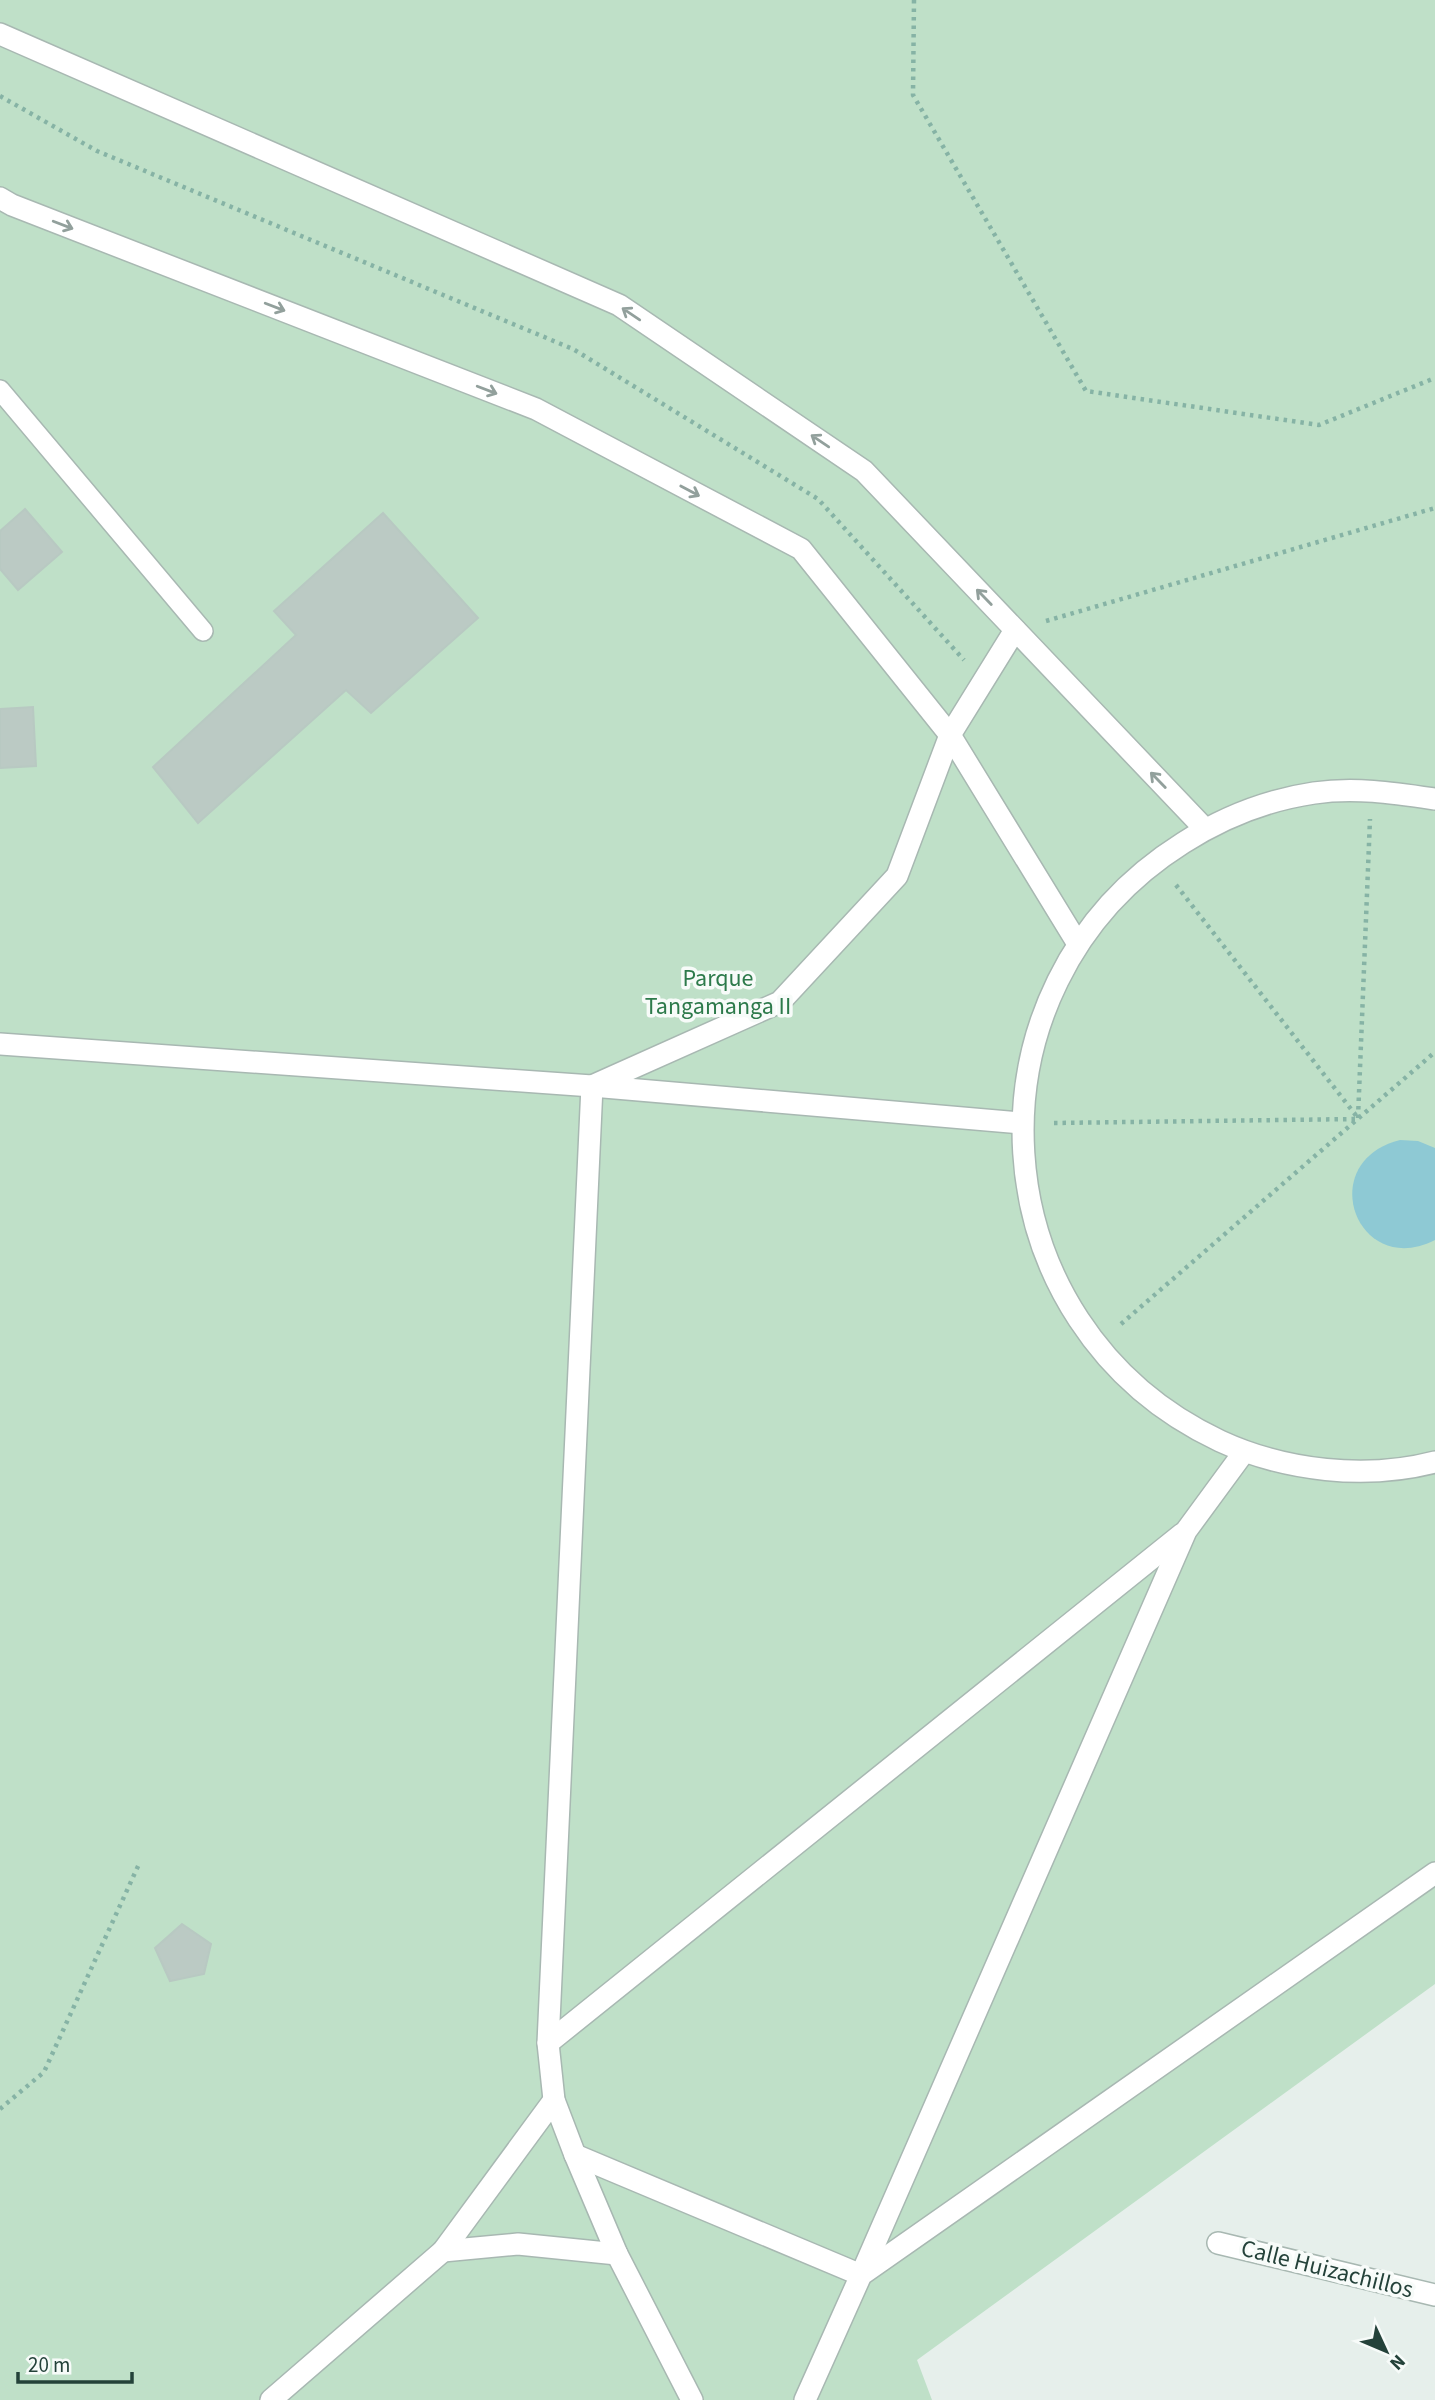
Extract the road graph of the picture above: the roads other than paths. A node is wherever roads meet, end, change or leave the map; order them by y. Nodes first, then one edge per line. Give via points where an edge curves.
1 (0, 34) edge
2 (0, 198) edge
3 (0, 390) edge
4 (1015, 630) junction
5 (204, 631) dead end
6 (950, 735) junction
7 (1435, 799) edge
8 (1205, 829) junction
9 (1078, 944) junction
10 (0, 1044) edge
11 (592, 1086) junction
12 (1021, 1123) junction
13 (1244, 1452) junction
14 (1435, 1462) edge
15 (1407, 1469) junction
16 (1435, 1477) edge
17 (1186, 1531) junction
18 (1435, 1873) edge
19 (548, 2043) junction
20 (554, 2100) junction
21 (575, 2155) junction
22 (1218, 2243) dead end
23 (443, 2251) junction
24 (617, 2254) junction
25 (861, 2275) junction
26 (1435, 2295) edge
27 (815, 2378) junction
28 (271, 2400) edge
29 (692, 2400) edge
30 (805, 2400) edge
31 (825, 2400) edge

4 -> 1 street via 864,471 619,306
2 -> 6 street via 536,409 801,549
3 - 5 lane
4 - 6 street
8 -> 4 street
6 - 9 street
6 - 11 street via 897,876 780,1002
7 - 8 street via 1372,789 1302,796 1258,806
8 - 9 street via 1156,860 1114,898
9 - 12 street via 1048,1000 1029,1060
10 - 11 street
11 - 12 street
11 - 19 street
12 - 13 street via 1029,1203 1054,1279 1096,1346 1139,1390 1188,1426
13 - 15 street via 1325,1471
13 - 17 street
14 - 15 street
15 - 16 street
17 - 19 street
17 - 25 street
18 - 25 street
19 - 20 street
20 - 21 street
20 - 23 street
21 - 24 street
21 - 25 street
22 - 26 street, Calle Huizachillos
23 - 24 street via 518,2244
23 - 28 street
24 - 29 street
25 - 27 street
27 - 30 street
27 - 31 street

